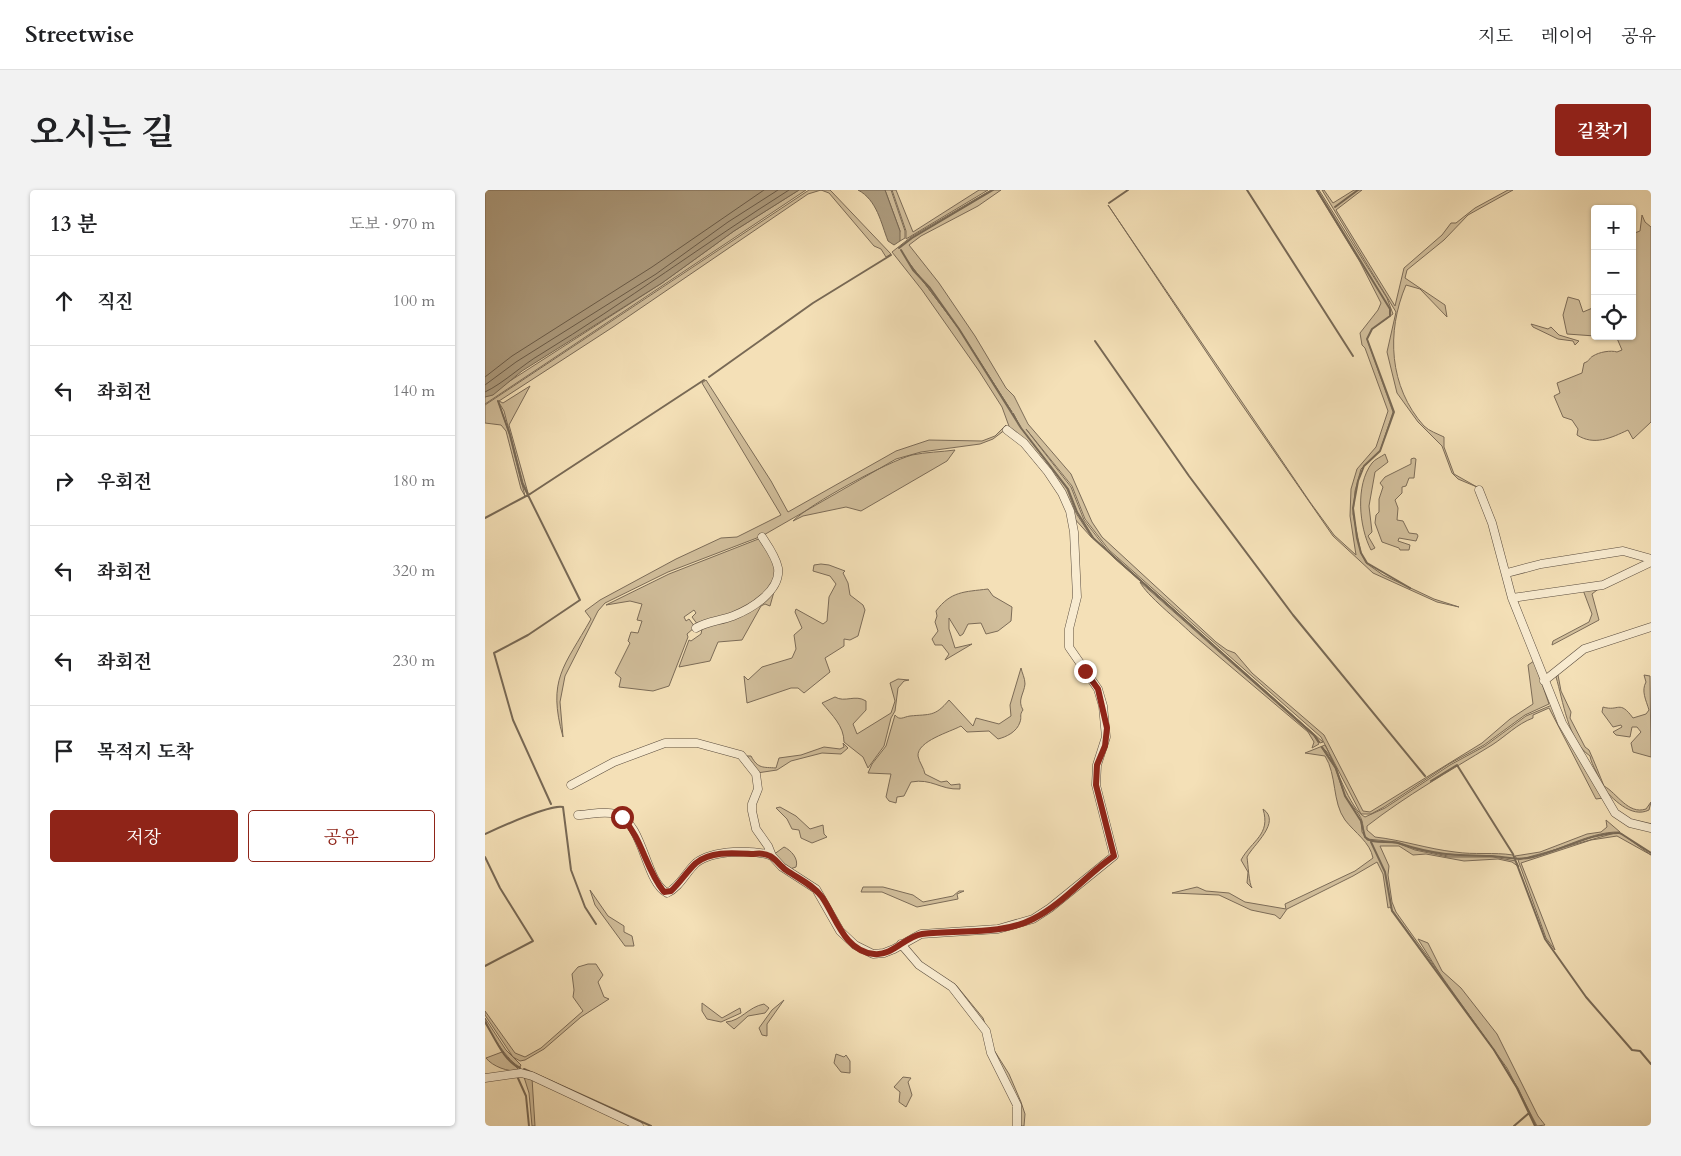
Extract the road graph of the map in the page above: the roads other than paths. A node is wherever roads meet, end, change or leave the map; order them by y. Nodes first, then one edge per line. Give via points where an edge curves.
1 (1007, 430) dead end
2 (1479, 490) dead end
3 (762, 537) dead end
4 (1651, 561) edge
5 (1507, 573) junction
6 (1512, 598) junction
7 (1651, 627) edge
8 (696, 628) dead end
9 (1544, 681) junction
10 (571, 785) dead end
11 (577, 815) dead end
12 (1651, 828) edge
13 (772, 856) junction
14 (901, 944) junction
15 (485, 1078) edge
16 (639, 1126) edge
17 (1017, 1126) edge

1 - 14 street via 1024,443 1048,472 1070,512 1077,597 1069,629 1069,647 1098,689 1103,706 1106,737 1097,765 1096,785 1114,856 1033,919 998,929 921,934
2 - 5 street
3 - 8 street via 778,570 771,590 741,613
4 - 5 street via 1623,551 1541,564
4 - 6 street via 1603,585
5 - 6 street
6 - 9 street
7 - 9 street via 1584,649
9 - 12 street via 1562,723 1611,808 1623,820
10 - 13 street via 614,762 665,743 697,742 741,755 756,774 758,790 752,812 756,829
11 - 13 street via 603,812 622,817 638,837 645,859 667,893 704,859 734,852
13 - 14 street via 781,867 816,889 840,931 855,945 873,954 884,953
14 - 17 street via 919,965 952,987 986,1030 993,1058 1017,1106
15 - 16 street via 521,1073 532,1076

